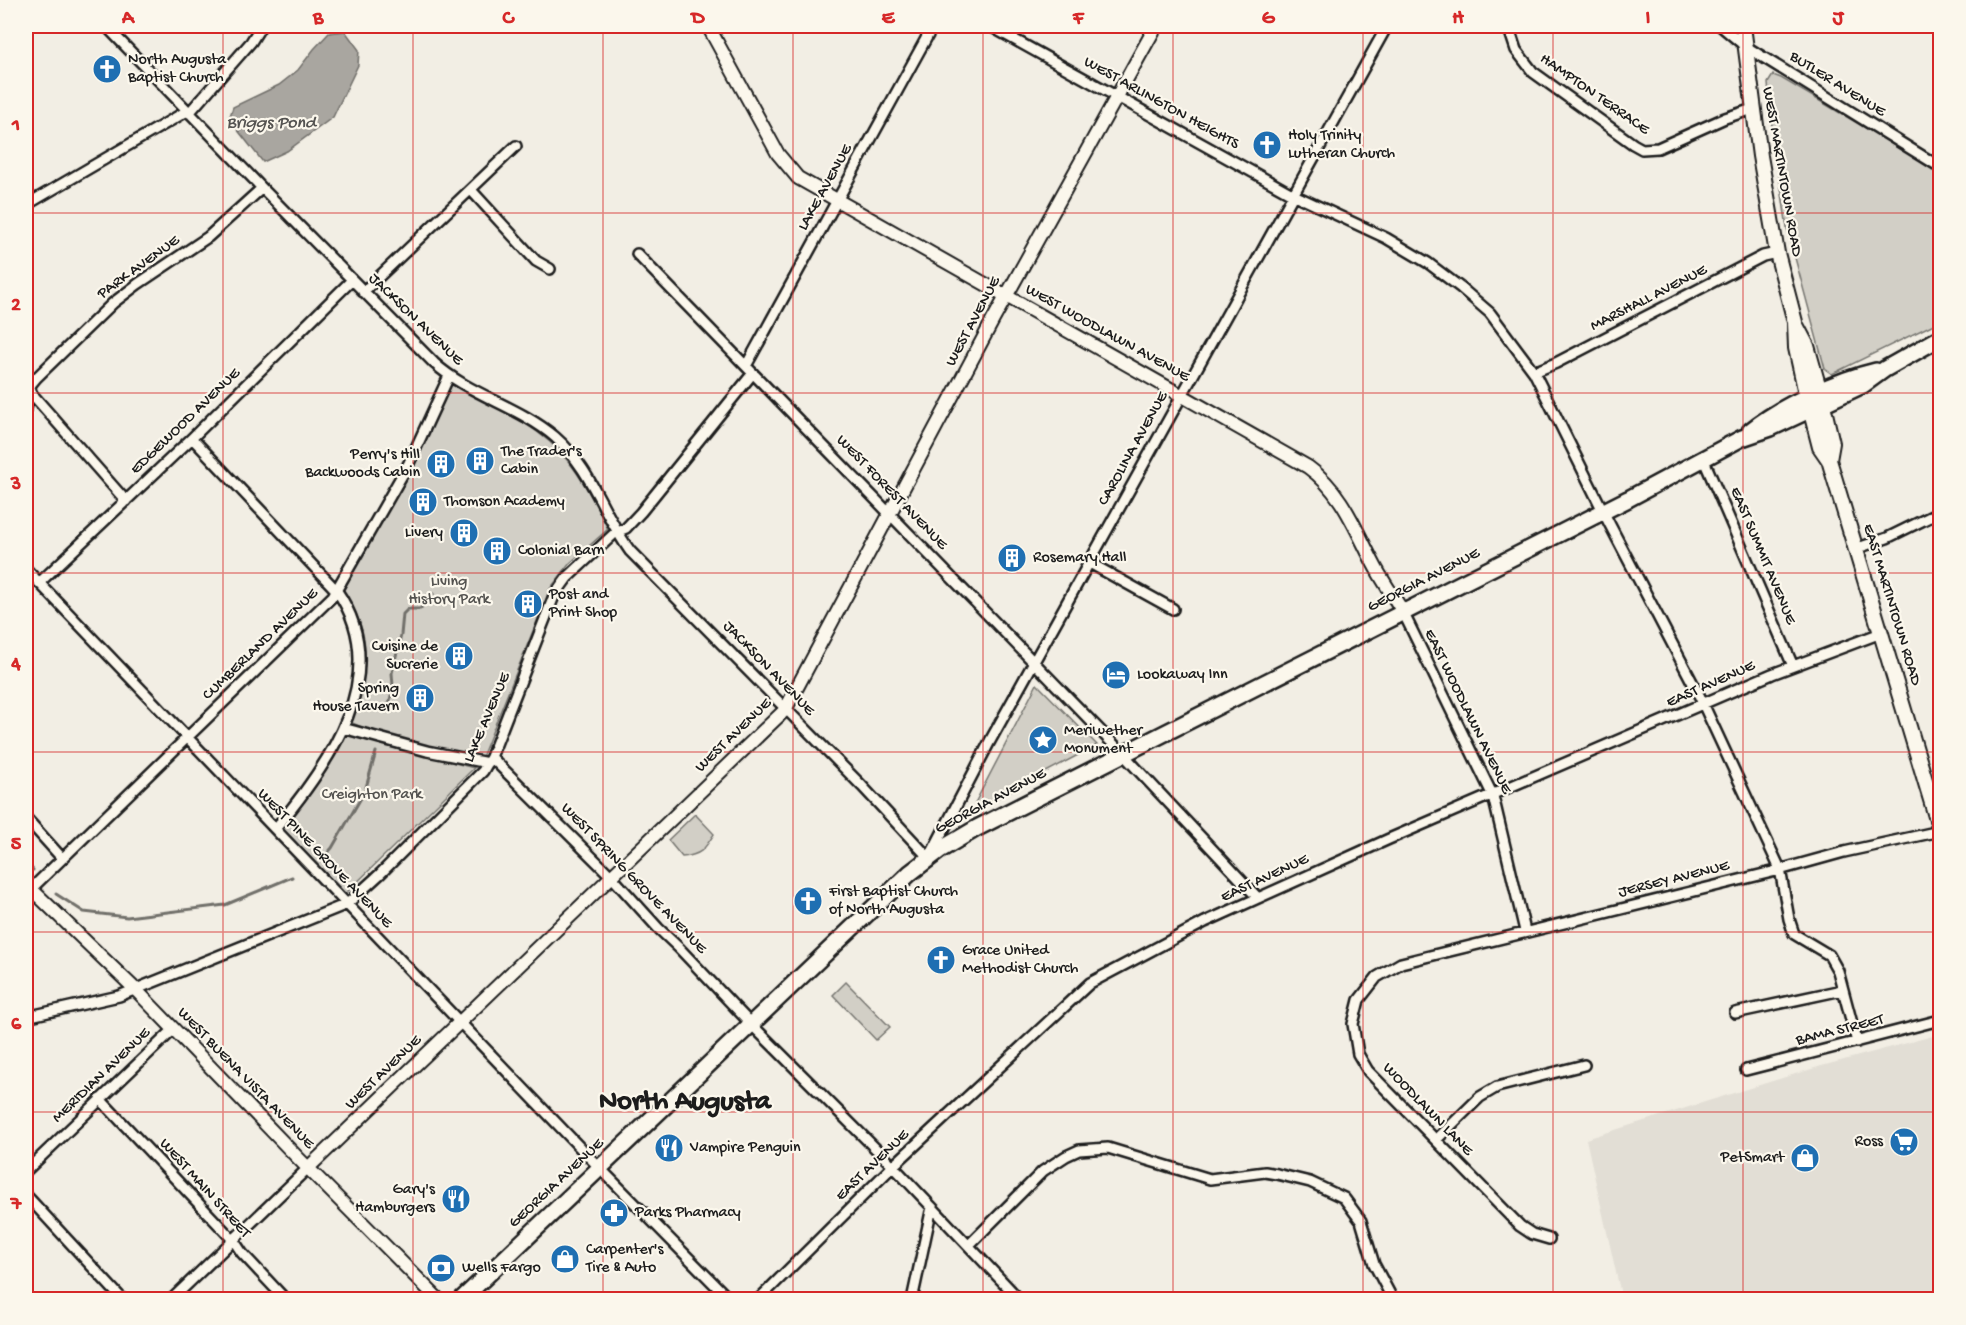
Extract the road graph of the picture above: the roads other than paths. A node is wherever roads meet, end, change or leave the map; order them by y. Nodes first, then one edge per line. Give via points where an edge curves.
1 (106, 26) edge
2 (261, 26) edge
3 (708, 26) edge
4 (933, 26) edge
5 (990, 26) edge
6 (1156, 26) edge
7 (1387, 26) edge
8 (1508, 26) edge
9 (1721, 26) edge
10 (1743, 26) edge
11 (1745, 46) junction
12 (1117, 97) junction
13 (1753, 109) junction
14 (188, 112) junction
15 (516, 146) dead end
16 (1941, 166) edge
17 (262, 188) junction
18 (471, 190) junction
19 (1292, 194) junction
20 (836, 201) junction
21 (26, 205) edge
22 (1777, 253) junction
23 (637, 254) dead end
24 (550, 270) dead end
25 (352, 280) junction
26 (363, 292) junction
27 (1006, 296) junction
28 (1941, 338) edge
29 (750, 370) junction
30 (1534, 372) junction
31 (449, 376) junction
32 (30, 388) junction
33 (1181, 394) junction
34 (1815, 401) junction
35 (26, 409) edge
36 (192, 438) junction
37 (1703, 458) junction
38 (126, 501) junction
39 (1604, 510) junction
40 (1941, 512) edge
41 (891, 514) junction
42 (616, 532) junction
43 (1855, 549) junction
44 (1088, 562) junction
45 (26, 569) edge
46 (39, 583) junction
47 (337, 591) junction
48 (1173, 609) dead end
49 (1403, 612) junction
50 (1881, 633) junction
51 (1034, 662) junction
52 (1793, 666) junction
53 (1703, 705) junction
54 (785, 710) junction
55 (342, 728) junction
56 (187, 737) junction
57 (1123, 754) junction
58 (490, 760) junction
59 (1492, 796) junction
60 (26, 818) edge
61 (275, 830) junction
62 (1941, 830) edge
63 (61, 857) junction
64 (929, 858) junction
65 (1780, 869) junction
66 (611, 876) junction
67 (28, 886) edge
68 (1258, 898) junction
69 (347, 904) junction
70 (1525, 931) junction
71 (1414, 960) joint
72 (136, 990) junction
73 (1842, 990) junction
74 (1735, 1013) dead end
75 (26, 1017) edge
76 (1941, 1020) edge
77 (460, 1022) junction
78 (751, 1024) junction
79 (174, 1029) junction
80 (1857, 1042) junction
81 (1584, 1065) dead end
82 (1746, 1070) dead end
83 (100, 1099) junction
84 (1436, 1140) junction
85 (893, 1166) junction
86 (308, 1168) junction
87 (601, 1168) junction
88 (26, 1170) edge
89 (26, 1195) edge
90 (932, 1207) junction
91 (1549, 1239) dead end
92 (234, 1241) junction
93 (969, 1245) junction
94 (123, 1299) edge
95 (171, 1299) edge
96 (286, 1299) edge
97 (439, 1299) edge
98 (461, 1299) edge
99 (730, 1299) edge
100 (758, 1299) edge
101 (912, 1299) edge
102 (1020, 1299) edge
103 (1393, 1299) edge

1 - 14 street, JACKSON AVENUE
2 - 14 street
3 - 20 street, WEST WOODLAWN AVENUE via 784,162 798,178
4 - 20 street, LAKE AVENUE
5 - 12 street, WEST ARLINGTON HEIGHTS
6 - 12 street, WEST AVENUE
7 - 19 street, CAROLINA AVENUE
8 - 13 street, HAMPTON TERRACE via 1516,50 1533,72 1642,148 1658,148
9 - 11 street, BUTLER AVENUE
10 - 11 main road, WEST MARTINTOWN ROAD
11 - 13 main road, WEST MARTINTOWN ROAD
11 - 16 street, BUTLER AVENUE
12 - 19 street, WEST ARLINGTON HEIGHTS
12 - 27 street, WEST AVENUE
13 - 22 main road, WEST MARTINTOWN ROAD
14 - 17 street, JACKSON AVENUE
14 - 21 street
15 - 18 street
17 - 25 street, JACKSON AVENUE
17 - 32 street, PARK AVENUE via 208,237 113,303
18 - 24 street via 536,261
18 - 26 street
19 - 30 street, WEST ARLINGTON HEIGHTS via 1386,238 1461,288 1490,313
19 - 33 street, CAROLINA AVENUE
20 - 27 street, WEST WOODLAWN AVENUE
20 - 29 street, LAKE AVENUE
22 - 30 street, MARSHALL AVENUE via 1763,256
22 - 34 main road, WEST MARTINTOWN ROAD via 1795,322 1807,346
23 - 29 street, WEST FOREST AVENUE
25 - 26 street, JACKSON AVENUE
25 - 36 street, EDGEWOOD AVENUE
26 - 31 street, JACKSON AVENUE
27 - 33 street, WEST WOODLAWN AVENUE
27 - 41 street, WEST AVENUE
28 - 34 main road, GEORGIA AVENUE via 1863,385
29 - 41 street, WEST FOREST AVENUE
29 - 42 street, LAKE AVENUE via 641,512 626,528
30 - 39 street, WEST ARLINGTON HEIGHTS
31 - 42 street, JACKSON AVENUE via 533,421 561,442 583,468
31 - 47 street, CUMBERLAND AVENUE via 409,463
32 - 35 street, PARK AVENUE
32 - 38 street
33 - 44 street, CAROLINA AVENUE
33 - 49 street, WEST WOODLAWN AVENUE via 1299,461 1326,481 1342,502
34 - 37 main road, GEORGIA AVENUE via 1771,428
34 - 43 main road, EAST MARTINTOWN ROAD via 1820,447 1829,460
36 - 38 street, EDGEWOOD AVENUE
36 - 47 street
37 - 39 main road, GEORGIA AVENUE
37 - 52 street, EAST SUMMIT AVENUE
38 - 46 street, EDGEWOOD AVENUE
39 - 49 main road, GEORGIA AVENUE
39 - 53 street, WEST ARLINGTON HEIGHTS
40 - 43 street
41 - 51 street, WEST FOREST AVENUE
41 - 54 street, WEST AVENUE
42 - 54 street, JACKSON AVENUE
42 - 58 street, LAKE AVENUE via 567,578 554,596
43 - 50 main road, EAST MARTINTOWN ROAD
44 - 48 street
44 - 51 street, CAROLINA AVENUE
45 - 46 street, WEST PINE GROVE AVENUE
46 - 56 street, WEST PINE GROVE AVENUE
47 - 55 street via 354,623 360,658 356,692
47 - 56 street, CUMBERLAND AVENUE
49 - 57 main road, GEORGIA AVENUE
49 - 59 street, EAST WOODLAWN AVENUE
50 - 52 street, EAST AVENUE
50 - 62 main road, EAST MARTINTOWN ROAD
51 - 57 street, WEST FOREST AVENUE
51 - 64 street, CAROLINA AVENUE
52 - 53 street, EAST AVENUE
53 - 59 street, EAST AVENUE
53 - 65 street, WEST ARLINGTON HEIGHTS
54 - 64 street, JACKSON AVENUE
54 - 66 street, WEST AVENUE
55 - 58 street via 427,751
55 - 61 street via 316,777
56 - 61 street, WEST PINE GROVE AVENUE
56 - 63 street, CUMBERLAND AVENUE
57 - 64 main road, GEORGIA AVENUE via 977,828
57 - 68 street, WEST FOREST AVENUE
58 - 66 street, WEST SPRING GROVE AVENUE
58 - 69 street, LAKE AVENUE via 478,777
59 - 68 street, EAST AVENUE
59 - 70 street, EAST WOODLAWN AVENUE
60 - 63 street
61 - 69 street, WEST PINE GROVE AVENUE
62 - 65 street, JERSEY AVENUE
63 - 67 street, CUMBERLAND AVENUE
64 - 78 main road, GEORGIA AVENUE
65 - 70 street, JERSEY AVENUE
65 - 73 street, WEST ARLINGTON HEIGHTS via 1794,934 1828,955 1838,971
66 - 77 street, WEST AVENUE
66 - 78 street, WEST SPRING GROVE AVENUE
67 - 72 street, WEST BUENA VISTA AVENUE
68 - 85 street, EAST AVENUE via 1090,983
69 - 72 street, LAKE AVENUE
69 - 77 street, WEST PINE GROVE AVENUE
70 - 71 street, JERSEY AVENUE
71 - 84 street, WOODLAWN LANE via 1385,971 1370,984 1356,1009 1353,1034 1368,1071
72 - 75 street, LAKE AVENUE
72 - 79 street, WEST BUENA VISTA AVENUE
73 - 74 street
73 - 80 street, WEST ARLINGTON HEIGHTS
76 - 80 street, BAMA STREET
77 - 86 street, WEST AVENUE
77 - 87 street, WEST PINE GROVE AVENUE
78 - 85 street, WEST SPRING GROVE AVENUE
78 - 87 main road, GEORGIA AVENUE
79 - 83 street, MERIDIAN AVENUE
79 - 86 street, WEST BUENA VISTA AVENUE
80 - 82 street, BAMA STREET
81 - 84 street via 1497,1086 1480,1097
83 - 88 street, MERIDIAN AVENUE
83 - 92 street, WEST MAIN STREET
84 - 91 street, WOODLAWN LANE via 1526,1231
85 - 90 street, WEST SPRING GROVE AVENUE
85 - 100 street, EAST AVENUE
86 - 92 street, WEST AVENUE
86 - 97 street, WEST BUENA VISTA AVENUE
87 - 98 main road, GEORGIA AVENUE
87 - 99 street, WEST PINE GROVE AVENUE
89 - 94 street
90 - 93 street, WEST SPRING GROVE AVENUE
90 - 101 street
92 - 95 street, WEST AVENUE
92 - 96 street, WEST MAIN STREET
93 - 102 street, WEST SPRING GROVE AVENUE
93 - 103 street via 1043,1171 1079,1150 1108,1148 1204,1178 1264,1172 1332,1191 1344,1198 1361,1221 1374,1264

